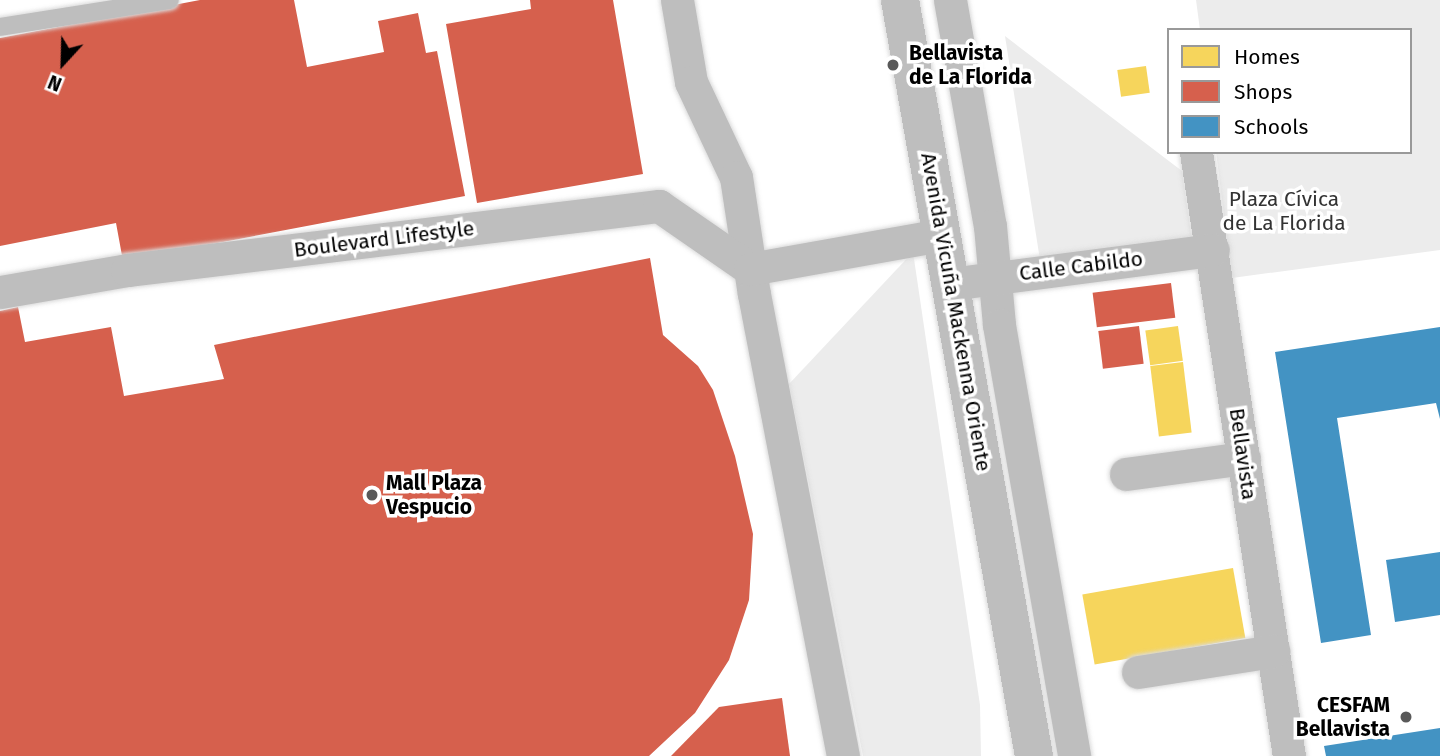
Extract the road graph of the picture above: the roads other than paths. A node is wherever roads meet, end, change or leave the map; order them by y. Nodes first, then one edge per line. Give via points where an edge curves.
1 (170, 0) edge
2 (677, 0) edge
3 (900, 0) edge
4 (950, 0) edge
5 (0, 27) edge
6 (1196, 154) edge
7 (941, 235) junction
8 (1213, 250) junction
9 (750, 269) junction
10 (994, 276) junction
11 (950, 284) junction
12 (0, 292) edge
13 (1244, 458) junction
14 (1126, 474) dead end
15 (1009, 624) junction
16 (1273, 651) junction
17 (1138, 672) dead end
18 (843, 756) edge
19 (1008, 756) edge
20 (1034, 756) edge
21 (1074, 756) edge
22 (1289, 756) edge

1 - 5 lane
2 - 9 street via 691,82 736,177
3 - 7 main road, Avenida Vicuña Mackenna Oriente
4 - 10 street via 990,226
6 - 8 street, Bellavista
7 - 9 street
7 - 11 main road, Avenida Vicuña Mackenna Oriente
8 - 10 street, Calle Cabildo
8 - 13 street, Bellavista
9 - 12 street, Boulevard Lifestyle via 659,206 127,270
9 - 18 street
10 - 11 street, Calle Cabildo
10 - 21 street
11 - 15 main road, Avenida Vicuña Mackenna Oriente
13 - 14 street
13 - 16 street, Bellavista
15 - 19 main road, Avenida Vicuña Mackenna Oriente
15 - 20 main road, Avenida Vicuña Mackenna Oriente
16 - 17 street
16 - 22 street, Bellavista

